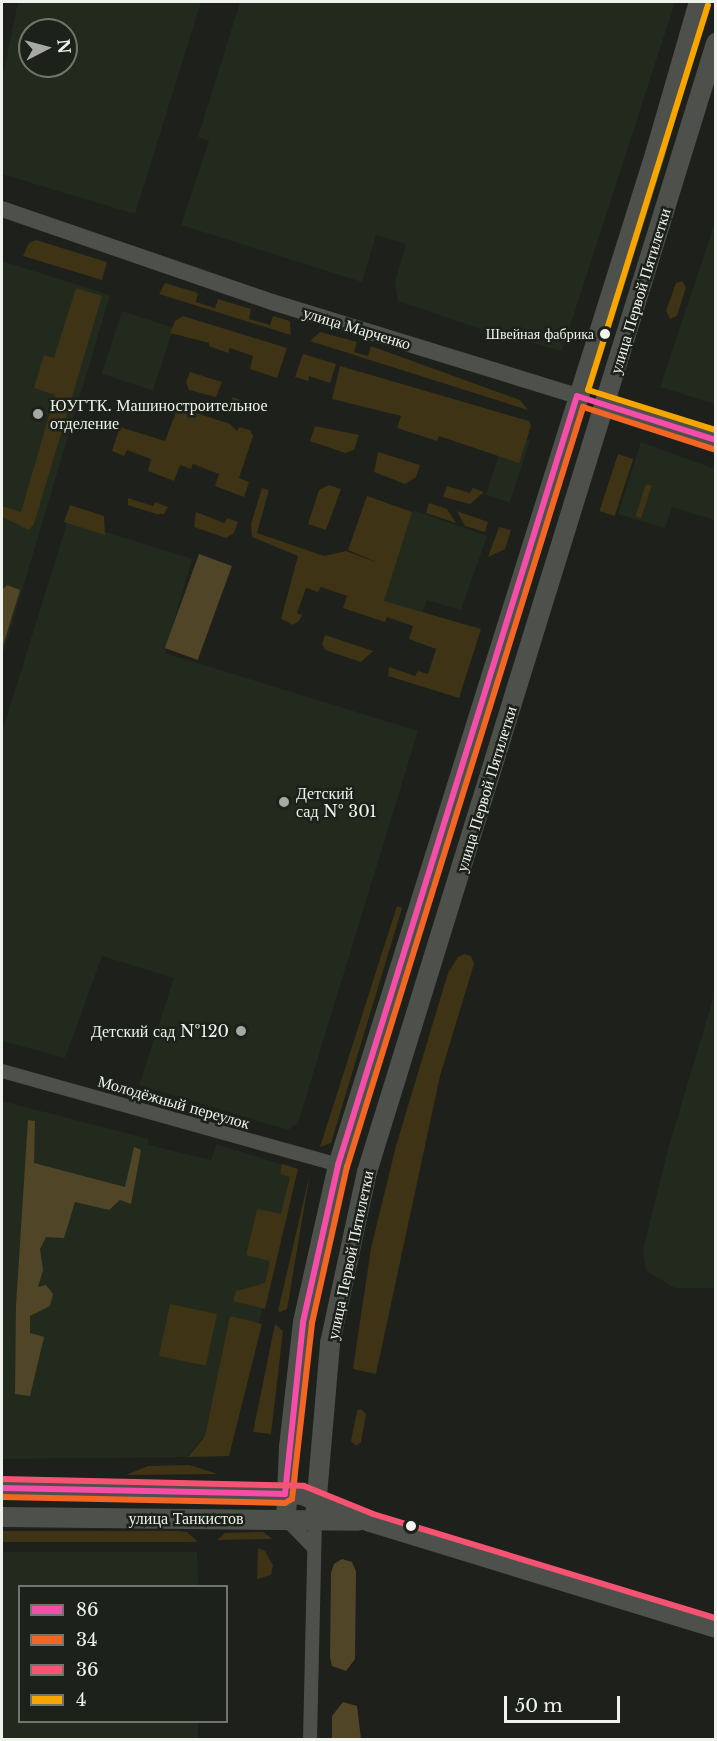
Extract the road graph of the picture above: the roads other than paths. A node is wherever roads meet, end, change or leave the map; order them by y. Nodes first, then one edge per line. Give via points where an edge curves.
1 (699, 2) edge
2 (716, 43) edge
3 (2, 209) edge
4 (577, 396) junction
5 (606, 405) junction
6 (716, 440) edge
7 (2, 1071) edge
8 (338, 1165) junction
9 (2, 1488) edge
10 (285, 1494) junction
11 (316, 1498) junction
12 (2, 1517) edge
13 (286, 1519) junction
14 (315, 1519) junction
15 (370, 1522) junction
16 (313, 1547) junction
17 (716, 1628) edge
18 (310, 1740) edge

1 - 4 main road, улица Первой Пятилетки
2 - 5 main road, улица Первой Пятилетки
3 - 4 street, улица Марченко via 273,302
4 - 5 main road, улица Марченко
4 - 8 main road, улица Первой Пятилетки
5 - 6 street, улица Марченко
5 - 11 main road, улица Первой Пятилетки via 367,1172 330,1343
7 - 8 street, Молодёжный переулок
8 - 10 main road, улица Первой Пятилетки via 303,1322
9 - 10 main road, улица Танкистов
10 - 11 main road, улица Танкистов
10 - 13 main road, улица Первой Пятилетки
11 - 14 main road, улица Первой Пятилетки
11 - 15 main road, улица Танкистов
12 - 13 main road, улица Танкистов
13 - 14 main road, улица Танкистов
13 - 16 street
14 - 15 main road, улица Танкистов
14 - 16 street, улица Первой Пятилетки
15 - 17 main road, улица Танкистов
16 - 18 street, улица Первой Пятилетки

